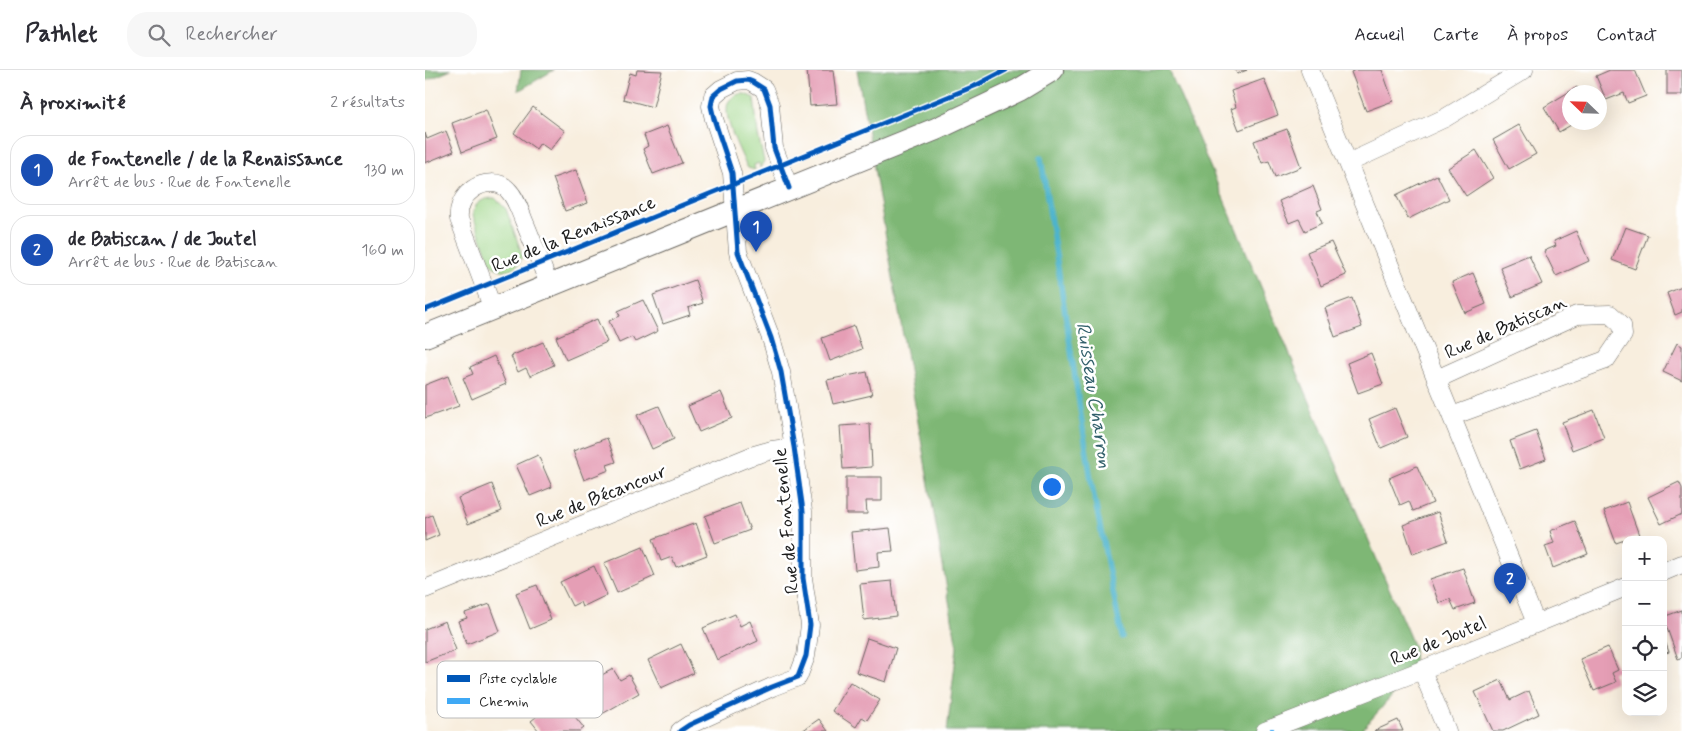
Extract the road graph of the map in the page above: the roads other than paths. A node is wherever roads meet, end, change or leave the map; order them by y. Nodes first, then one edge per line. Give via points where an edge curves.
1 (1052, 70) edge
2 (1310, 70) edge
3 (1524, 70) edge
4 (1348, 163) junction
5 (789, 188) junction
6 (735, 210) junction
7 (549, 286) junction
8 (493, 309) junction
9 (425, 336) edge
10 (1437, 379) junction
11 (1452, 416) junction
12 (794, 447) junction
13 (1682, 564) edge
14 (1667, 570) edge
15 (425, 589) edge
16 (1622, 589) edge
17 (1536, 624) junction
18 (1422, 670) junction
19 (680, 731) edge
20 (1265, 731) edge
21 (1447, 731) edge

1 - 5 street, Rue de la Renaissance via 986,107
2 - 4 street, Rue de Batiscan
3 - 4 street via 1445,118
4 - 10 street, Rue de Batiscan
5 - 6 street, Rue de la Renaissance
5 - 6 street via 774,148 770,106 764,89 748,80 729,84 717,92 711,106 732,173
6 - 7 street, Rue de la Renaissance
6 - 12 street, Rue de Fontenelle via 738,252 781,372
7 - 8 street, Rue de la Renaissance
7 - 8 street, Rue de la Renaissance via 509,190 497,184 482,184 464,198 459,219
8 - 9 street, Rue de la Renaissance
10 - 11 street, Rue de Batiscan
10 - 11 street, Rue de Batiscan via 1577,315 1610,314 1622,325 1623,335 1606,360
11 - 17 street, Rue de Batiscan
12 - 15 street, Rue de Bécancour via 751,456
12 - 19 street, Rue de Fontenelle via 803,511 803,578 810,625 806,656 798,677
13 - 14 street
16 - 17 street, Rue de Joutel
17 - 18 street, Rue de Joutel
18 - 20 street, Rue de Joutel
18 - 21 street

